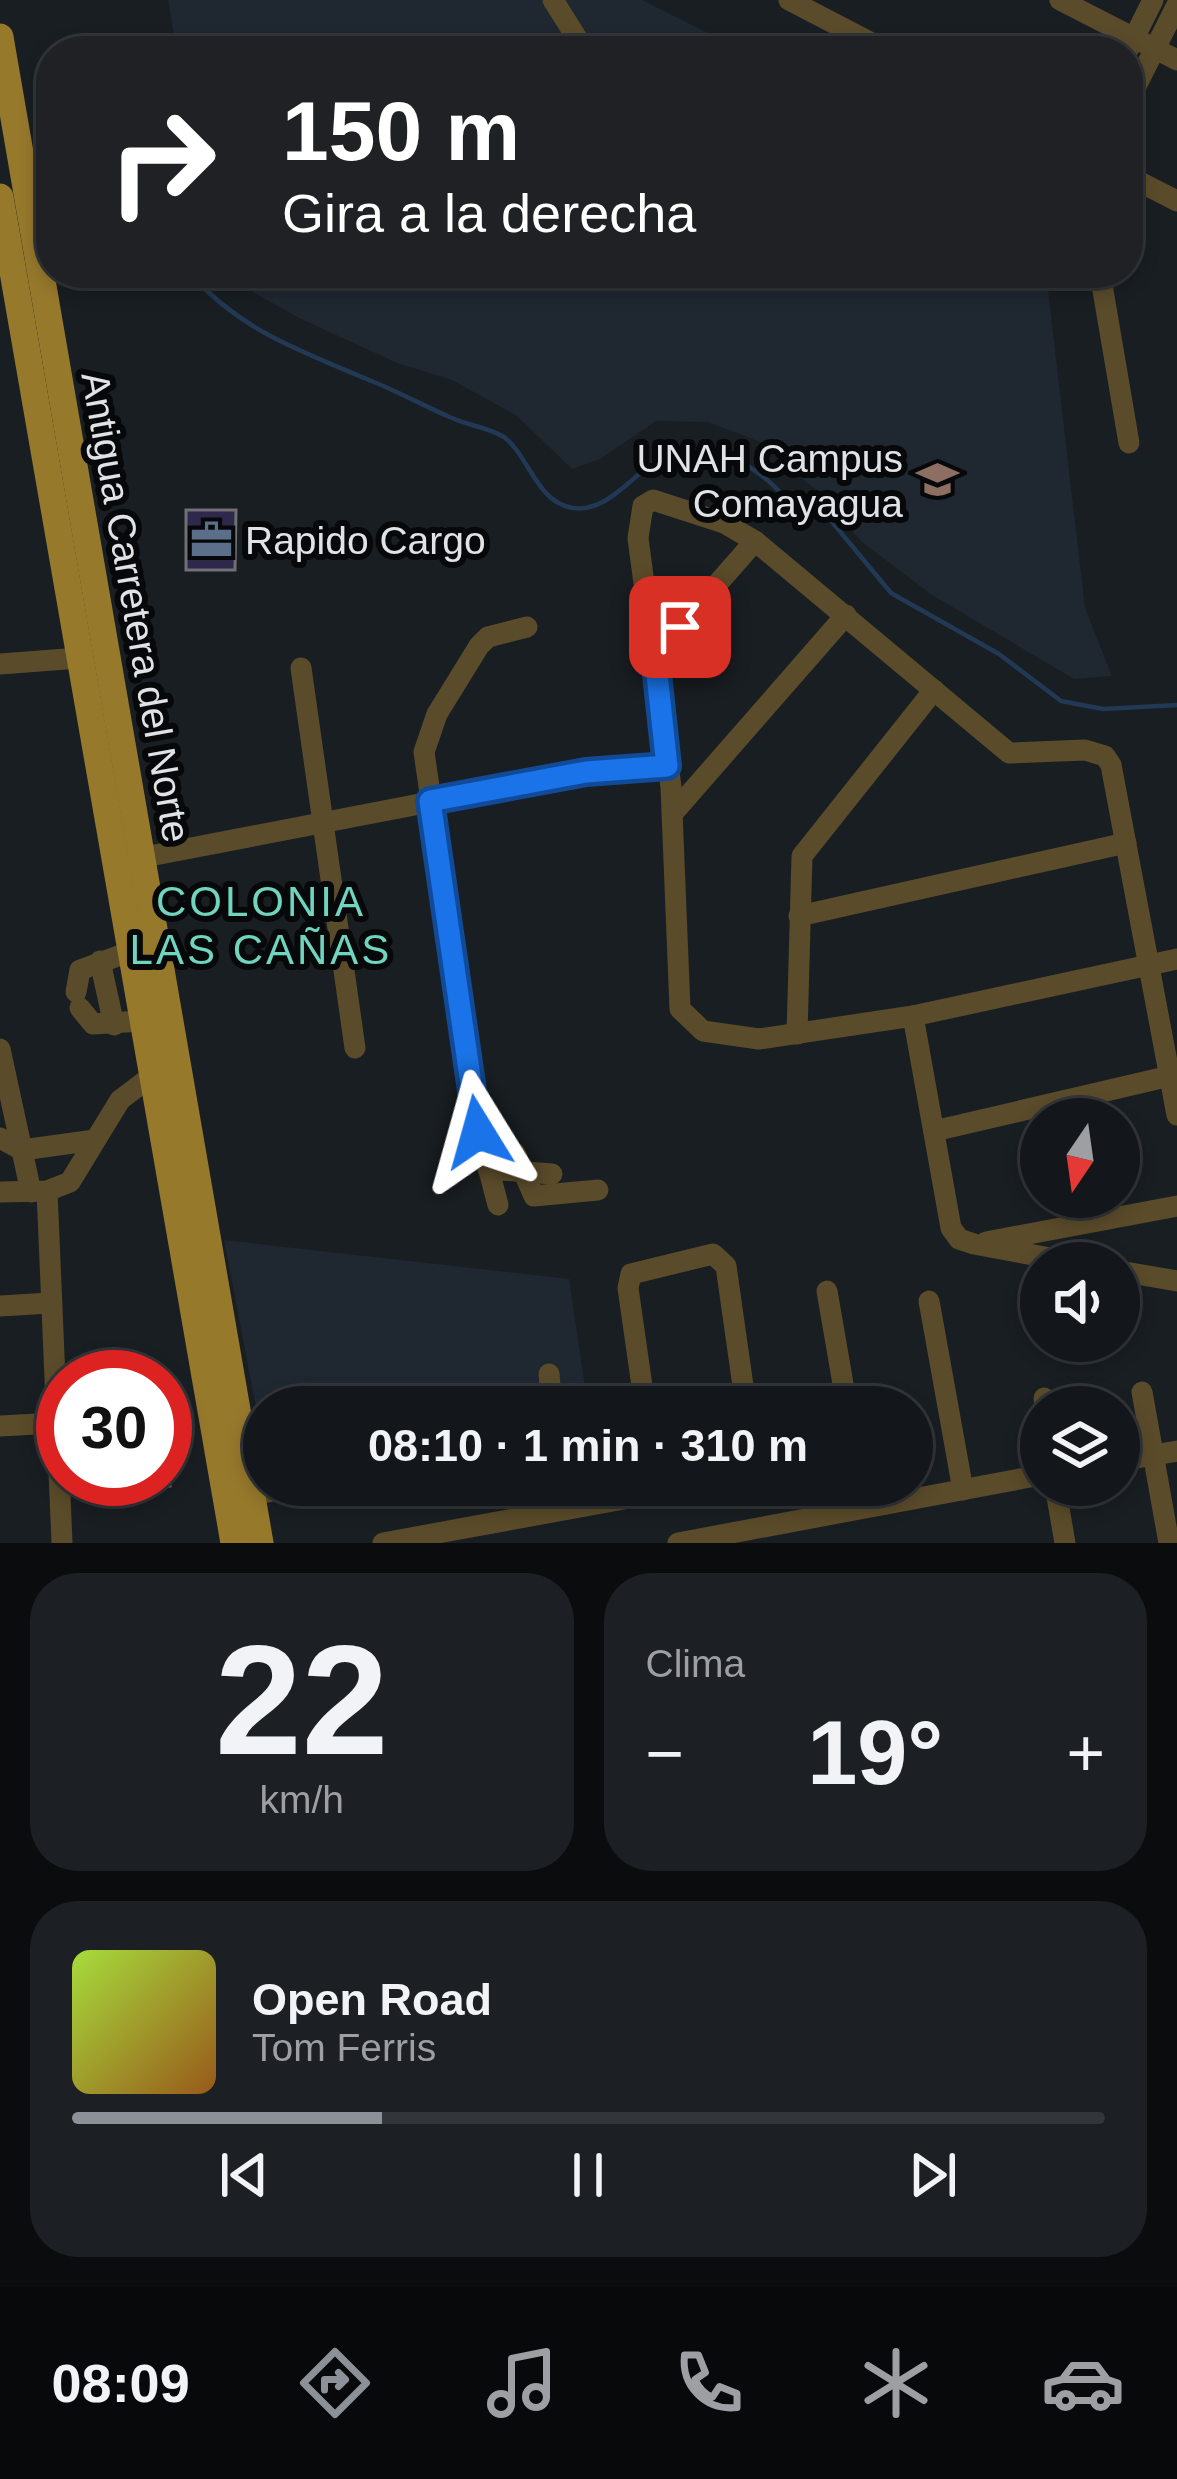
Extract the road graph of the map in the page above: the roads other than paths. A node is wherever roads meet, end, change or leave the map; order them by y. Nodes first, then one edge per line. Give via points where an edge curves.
1 (553, 0) edge
2 (789, 0) edge
3 (1060, 0) edge
4 (1153, 0) edge
5 (1177, 5) edge
6 (576, 36) edge
7 (858, 36) edge
8 (1117, 36) edge
9 (1135, 36) edge
10 (0, 37) edge
11 (1143, 47) edge
12 (1155, 49) junction
13 (1177, 60) edge
14 (1143, 73) edge
15 (1143, 184) edge
16 (0, 196) edge
17 (1177, 202) edge
18 (36, 250) edge
19 (42, 288) edge
20 (1103, 288) edge
21 (9, 307) edge
22 (1129, 443) dead end
23 (755, 541) junction
24 (846, 615) junction
25 (527, 627) dead end
26 (655, 656) junction
27 (80, 658) junction
28 (0, 664) edge
29 (301, 668) dead end
30 (934, 690) junction
31 (667, 766) junction
32 (430, 801) junction
33 (673, 813) junction
34 (319, 823) junction
35 (1126, 842) junction
36 (139, 858) junction
37 (799, 916) junction
38 (129, 952) junction
39 (1177, 959) edge
40 (100, 961) junction
41 (1149, 965) junction
42 (913, 1016) junction
43 (127, 1023) junction
44 (797, 1034) junction
45 (355, 1048) dead end
46 (0, 1049) edge
47 (152, 1076) junction
48 (1170, 1076) junction
49 (1177, 1115) edge
50 (934, 1131) junction
51 (0, 1138) edge
52 (95, 1140) junction
53 (22, 1150) junction
54 (518, 1162) junction
55 (488, 1168) junction
56 (552, 1174) dead end
57 (598, 1190) dead end
58 (39, 1191) junction
59 (0, 1192) edge
60 (498, 1205) dead end
61 (1177, 1206) edge
62 (974, 1244) junction
63 (1020, 1252) edge
64 (1140, 1274) edge
65 (1177, 1281) edge
66 (826, 1292) dead end
67 (929, 1301) dead end
68 (50, 1303) junction
69 (0, 1306) edge
70 (52, 1350) edge
71 (549, 1374) dead end
72 (550, 1386) edge
73 (642, 1386) edge
74 (743, 1386) edge
75 (843, 1386) edge
76 (1142, 1392) dead end
77 (36, 1424) edge
78 (0, 1426) edge
79 (243, 1445) edge
80 (1177, 1450) edge
81 (1152, 1455) junction
82 (1140, 1457) edge
83 (1020, 1479) edge
84 (963, 1490) junction
85 (933, 1492) edge
86 (60, 1506) edge
87 (254, 1506) edge
88 (571, 1506) edge
89 (823, 1506) edge
90 (1059, 1506) edge
91 (62, 1543) edge
92 (234, 1543) edge
93 (260, 1543) edge
94 (383, 1543) edge
95 (678, 1543) edge
96 (1066, 1543) edge
97 (1169, 1543) edge

1 - 6 street
2 - 7 street
3 - 8 street
4 - 9 street
5 - 12 street
10 - 18 main road, Antigua Carretera del Norte
11 - 12 street
12 - 13 street
12 - 14 street
15 - 17 street
16 - 21 main road, Antigua Carretera del Norte
19 - 36 main road, Antigua Carretera del Norte
20 - 22 street
21 - 27 main road, Antigua Carretera del Norte
23 - 24 street
23 - 26 street
23 - 26 street via 653,500 643,506 638,538
24 - 30 street
24 - 33 street
25 - 32 street via 488,637 437,714 424,752
26 - 31 street
27 - 28 street
27 - 38 main road, Antigua Carretera del Norte
29 - 34 street
30 - 35 street via 1010,753 1105,756
30 - 37 street via 802,856
31 - 32 street
31 - 33 street
32 - 34 street
32 - 55 street
33 - 44 street via 680,1010 703,1031 729,1037
34 - 36 street
34 - 45 street
35 - 37 street
35 - 41 street
36 - 79 main road, Antigua Carretera del Norte
37 - 44 street
38 - 40 street
38 - 43 main road, Antigua Carretera del Norte
39 - 41 street
40 - 43 street
40 - 43 street via 80,970 78,1000 92,1024
41 - 42 street
41 - 48 street
42 - 44 street
42 - 50 street
43 - 47 main road, Antigua Carretera del Norte
46 - 53 street
47 - 52 street via 128,1091
47 - 92 main road, Antigua Carretera del Norte
48 - 49 street
48 - 50 street
50 - 62 street via 951,1228
51 - 53 street
52 - 53 street
52 - 58 street via 70,1182
53 - 58 street
54 - 55 street
54 - 56 street
54 - 57 street via 534,1196
55 - 60 street
58 - 59 street
58 - 68 street
61 - 62 street
62 - 63 street
64 - 65 street
66 - 75 street
67 - 84 street
68 - 69 street
68 - 70 street
71 - 72 street
73 - 74 street via 631,1274 713,1254 726,1266
76 - 81 street
77 - 78 street
80 - 81 street
81 - 82 street
81 - 97 street
83 - 84 street
84 - 85 street
86 - 91 street
87 - 93 main road, Antigua Carretera del Norte
88 - 94 street
89 - 95 street
90 - 96 street

